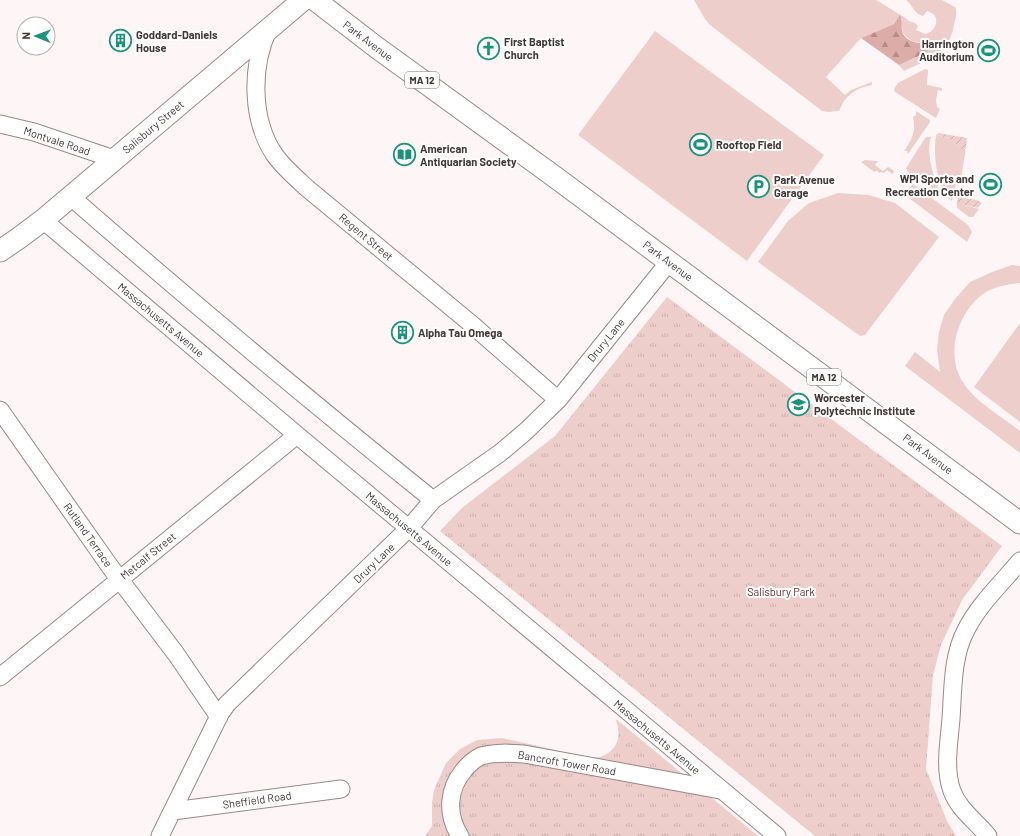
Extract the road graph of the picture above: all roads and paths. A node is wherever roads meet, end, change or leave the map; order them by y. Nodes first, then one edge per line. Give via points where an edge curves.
1 (303, 0) edge
2 (316, 0) edge
3 (268, 30) junction
4 (0, 124) edge
5 (114, 159) junction
6 (70, 196) junction
7 (43, 220) junction
8 (0, 251) edge
9 (669, 262) junction
10 (558, 400) junction
11 (0, 410) edge
12 (297, 435) junction
13 (433, 500) junction
14 (1020, 523) edge
15 (409, 528) junction
16 (1020, 561) edge
17 (120, 579) junction
18 (0, 677) edge
19 (219, 717) junction
20 (341, 789) dead end
21 (721, 790) junction
22 (173, 811) junction
23 (160, 836) edge
24 (460, 836) edge
25 (777, 836) edge
26 (988, 836) edge

1 - 3 main road, Salisbury Street
2 - 9 main road, Park Avenue / MA 12
3 - 5 main road, Salisbury Street
3 - 10 street, Regent Street via 258,60 256,85 260,117 274,154 308,189 469,322
4 - 5 street, Montvale Road via 34,132
5 - 6 main road, Salisbury Street
6 - 7 main road, Salisbury Street
6 - 13 street via 153,270
7 - 8 main road, Salisbury Street
7 - 12 street, Massachusetts Avenue
9 - 10 street, Drury Lane
9 - 14 main road, Park Avenue / MA 12
10 - 13 street, Drury Lane via 500,453
11 - 17 street, Rutland Terrace
12 - 15 street, Massachusetts Avenue
12 - 17 street, Metcalf Street
13 - 15 street, Drury Lane
15 - 19 street, Drury Lane via 234,696
15 - 21 street, Massachusetts Avenue
16 - 26 street via 979,610 966,630 959,649 954,680 948,761 952,792 959,805
17 - 18 street, Metcalf Street
17 - 19 street, Rutland Terrace
19 - 22 street, Drury Lane
20 - 22 street, Sheffield Road
21 - 24 street, Bancroft Tower Road via 524,754 496,754 480,757 468,765 457,778 452,793 452,819
21 - 25 street, Massachusetts Avenue
22 - 23 street, Drury Lane

